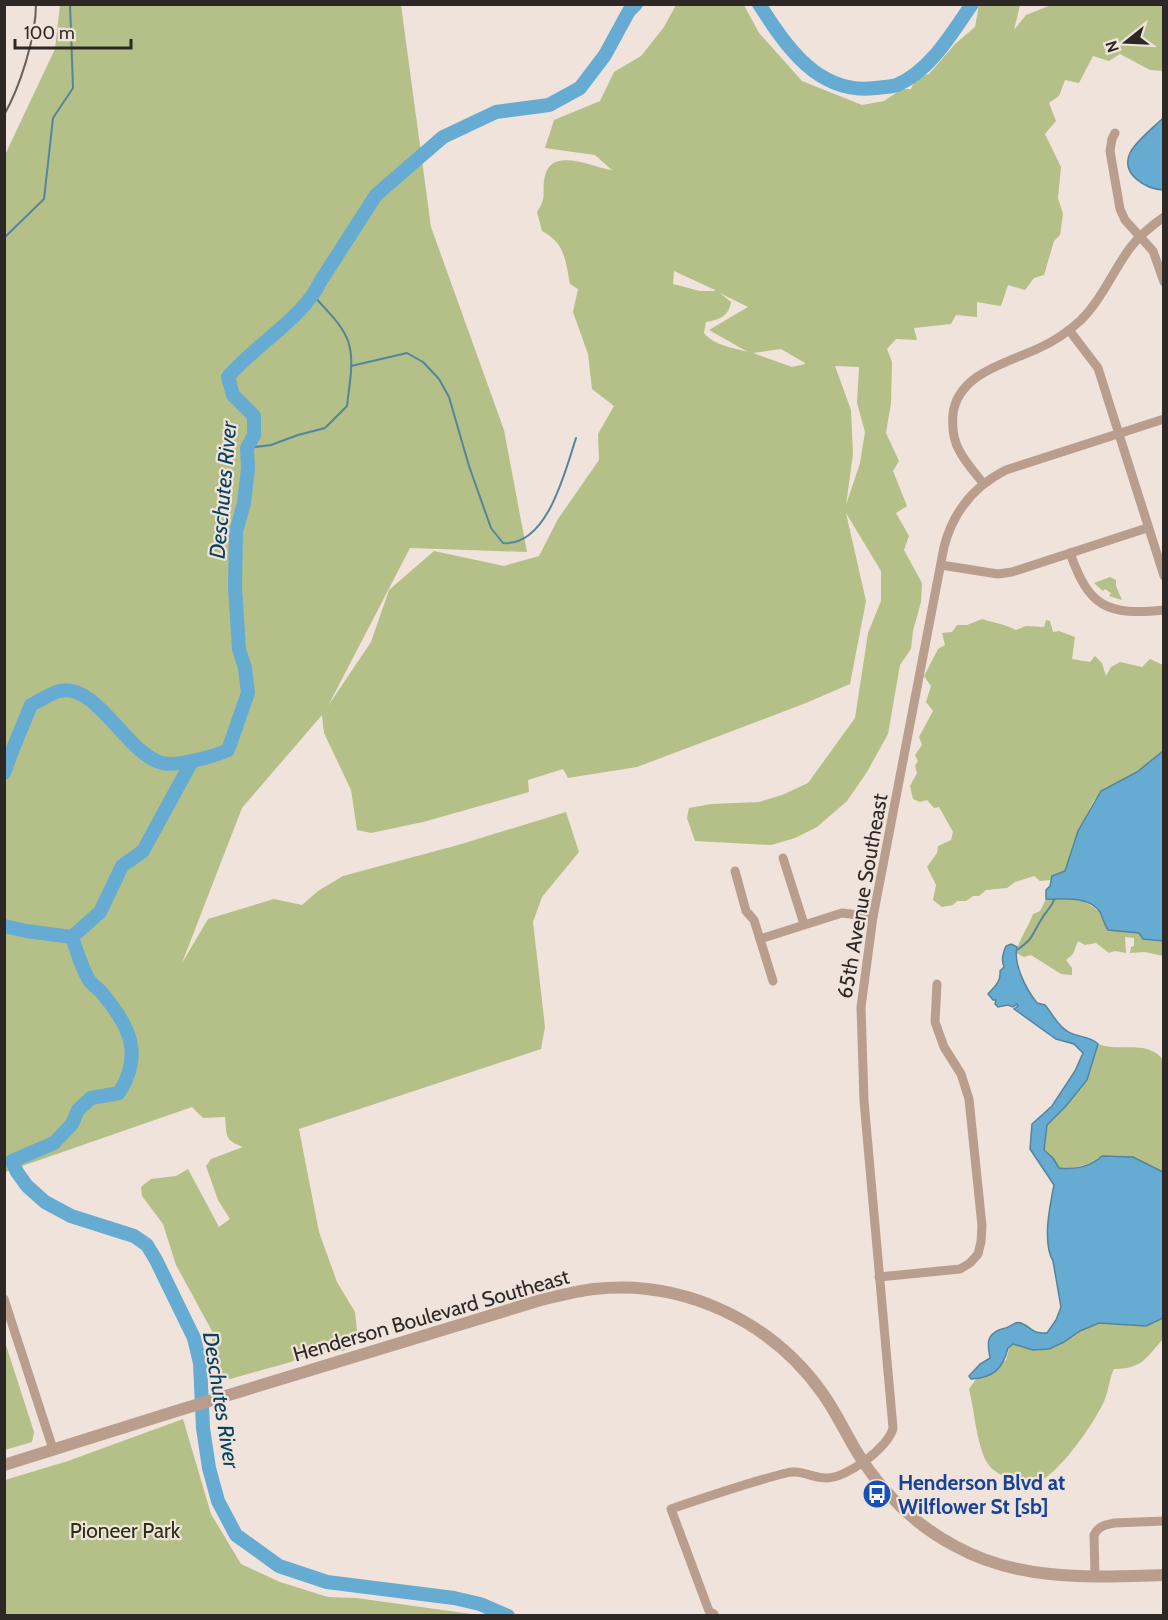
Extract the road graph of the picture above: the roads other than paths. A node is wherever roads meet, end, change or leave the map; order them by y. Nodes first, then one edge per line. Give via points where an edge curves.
1 (1115, 133) dead end
2 (1164, 217) edge
3 (1140, 237) junction
4 (1164, 282) edge
5 (1070, 330) junction
6 (1164, 419) edge
7 (1118, 433) junction
8 (983, 483) junction
9 (1147, 528) junction
10 (1070, 553) junction
11 (941, 565) junction
12 (1164, 576) edge
13 (1164, 610) edge
14 (783, 858) dead end
15 (735, 871) dead end
16 (873, 917) junction
17 (804, 924) junction
18 (760, 939) junction
19 (773, 981) dead end
20 (937, 984) dead end
21 (879, 1277) junction
22 (4, 1299) edge
23 (53, 1449) junction
24 (863, 1461) junction
25 (4, 1465) edge
26 (1164, 1521) edge
27 (1164, 1575) edge
28 (1095, 1576) junction
29 (714, 1614) edge

1 - 3 street via 1110,151 1120,209
2 - 3 street
3 - 4 street via 1153,250
3 - 5 street via 1091,309
5 - 7 street via 1098,368
5 - 8 street via 1038,349 982,373 957,400 952,418 956,442
6 - 7 street
7 - 8 street via 1019,465
7 - 9 street
8 - 11 street, 65th Avenue Southeast via 957,513 947,535
9 - 10 street
9 - 12 street
10 - 11 street via 998,574
10 - 13 street via 1082,583 1099,602 1121,611
11 - 16 street, 65th Avenue Southeast
14 - 17 street
15 - 18 street via 746,911 754,920
16 - 17 street via 842,913
16 - 21 street, 65th Avenue Southeast via 861,1030
17 - 18 street
18 - 19 street
20 - 21 street via 935,1022 969,1099 982,1226 980,1248 970,1263 960,1269
21 - 24 street, 65th Avenue Southeast via 893,1428 887,1441
22 - 23 street
23 - 24 street, Henderson Boulevard Southeast via 550,1298 596,1289 650,1290 684,1296 747,1323 798,1364 818,1388
23 - 25 street, Henderson Boulevard Southeast
24 - 28 street, Henderson Boulevard Southeast via 913,1518 969,1554 1034,1573
24 - 29 street, 65th Avenue Southeast via 835,1477 819,1478 792,1471 671,1509 709,1611
26 - 28 street via 1106,1524 1096,1530
27 - 28 street, Henderson Boulevard Southeast

